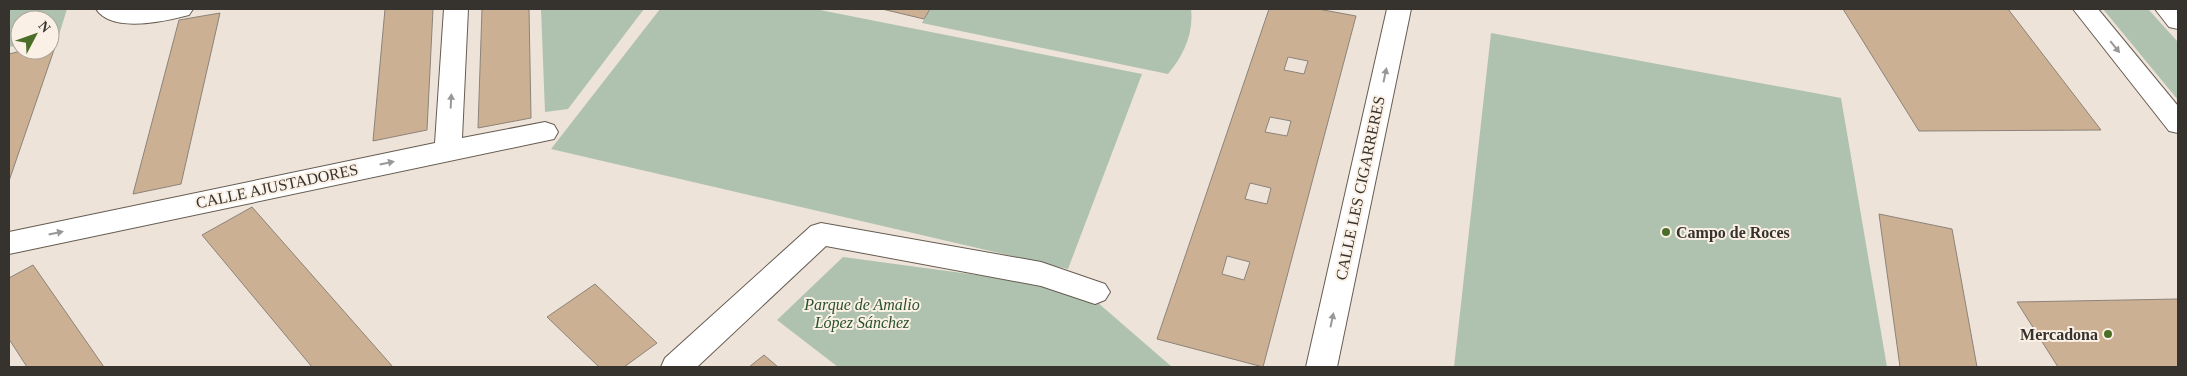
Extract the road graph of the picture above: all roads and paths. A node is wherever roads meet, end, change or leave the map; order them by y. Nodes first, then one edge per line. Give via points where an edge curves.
1 (108, 9) edge
2 (181, 9) edge
3 (456, 9) edge
4 (1399, 9) edge
5 (2085, 9) edge
6 (2168, 9) edge
7 (2178, 21) edge
8 (2178, 124) edge
9 (545, 132) dead end
10 (448, 150) junction
11 (9, 243) edge
12 (1095, 292) dead end
13 (676, 367) edge
14 (1321, 367) edge

1 - 2 street via 116,14 133,15
10 -> 3 street
14 -> 4 street, CALLE LES CIGARRERES
5 -> 8 street
6 - 7 street
9 - 10 street, CALLE AJUSTADORES
11 -> 10 street, CALLE AJUSTADORES
12 - 13 street via 1041,274 821,234

